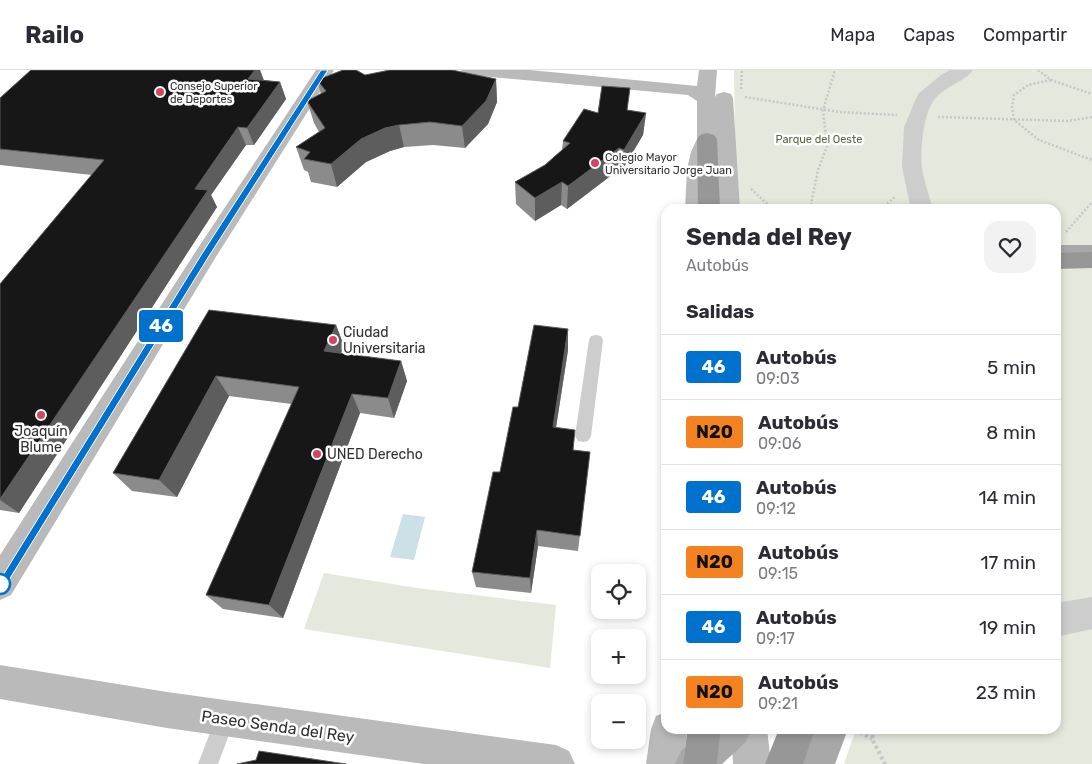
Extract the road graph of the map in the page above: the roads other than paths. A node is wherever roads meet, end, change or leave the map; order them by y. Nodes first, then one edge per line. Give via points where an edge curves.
1 (324, 70) edge
2 (470, 70) edge
3 (718, 70) edge
4 (964, 70) edge
5 (703, 87) edge
6 (707, 139) junction
7 (696, 204) edge
8 (709, 204) edge
9 (729, 204) edge
10 (921, 204) edge
11 (1061, 243) edge
12 (1092, 253) edge
13 (1061, 261) edge
14 (1092, 261) edge
15 (1061, 267) edge
16 (596, 340) dead end
17 (583, 436) dead end
18 (3, 576) edge
19 (1092, 613) edge
20 (1061, 619) edge
21 (0, 682) edge
22 (225, 718) junction
23 (669, 734) edge
24 (703, 734) edge
25 (727, 734) edge
26 (749, 734) edge
27 (795, 734) edge
28 (828, 734) edge
29 (208, 764) edge
30 (556, 764) edge
31 (666, 764) edge
32 (694, 764) edge
33 (700, 764) edge
34 (752, 764) edge
35 (784, 764) edge
36 (816, 764) edge

1 - 18 street
2 - 5 street
3 - 9 street via 724,82
4 - 10 street via 947,79 925,98 914,127 912,167
5 - 6 street
6 - 7 street via 697,169
6 - 8 highway
11 - 12 main road
13 - 14 highway
14 - 15 main road
16 - 17 lane
19 - 20 street
21 - 22 street, Paseo Senda del Rey
22 - 29 lane
22 - 30 street, Paseo Senda del Rey
23 - 31 street
24 - 33 highway, bridge
25 - 32 main road
26 - 34 street
27 - 35 highway
28 - 36 main road

